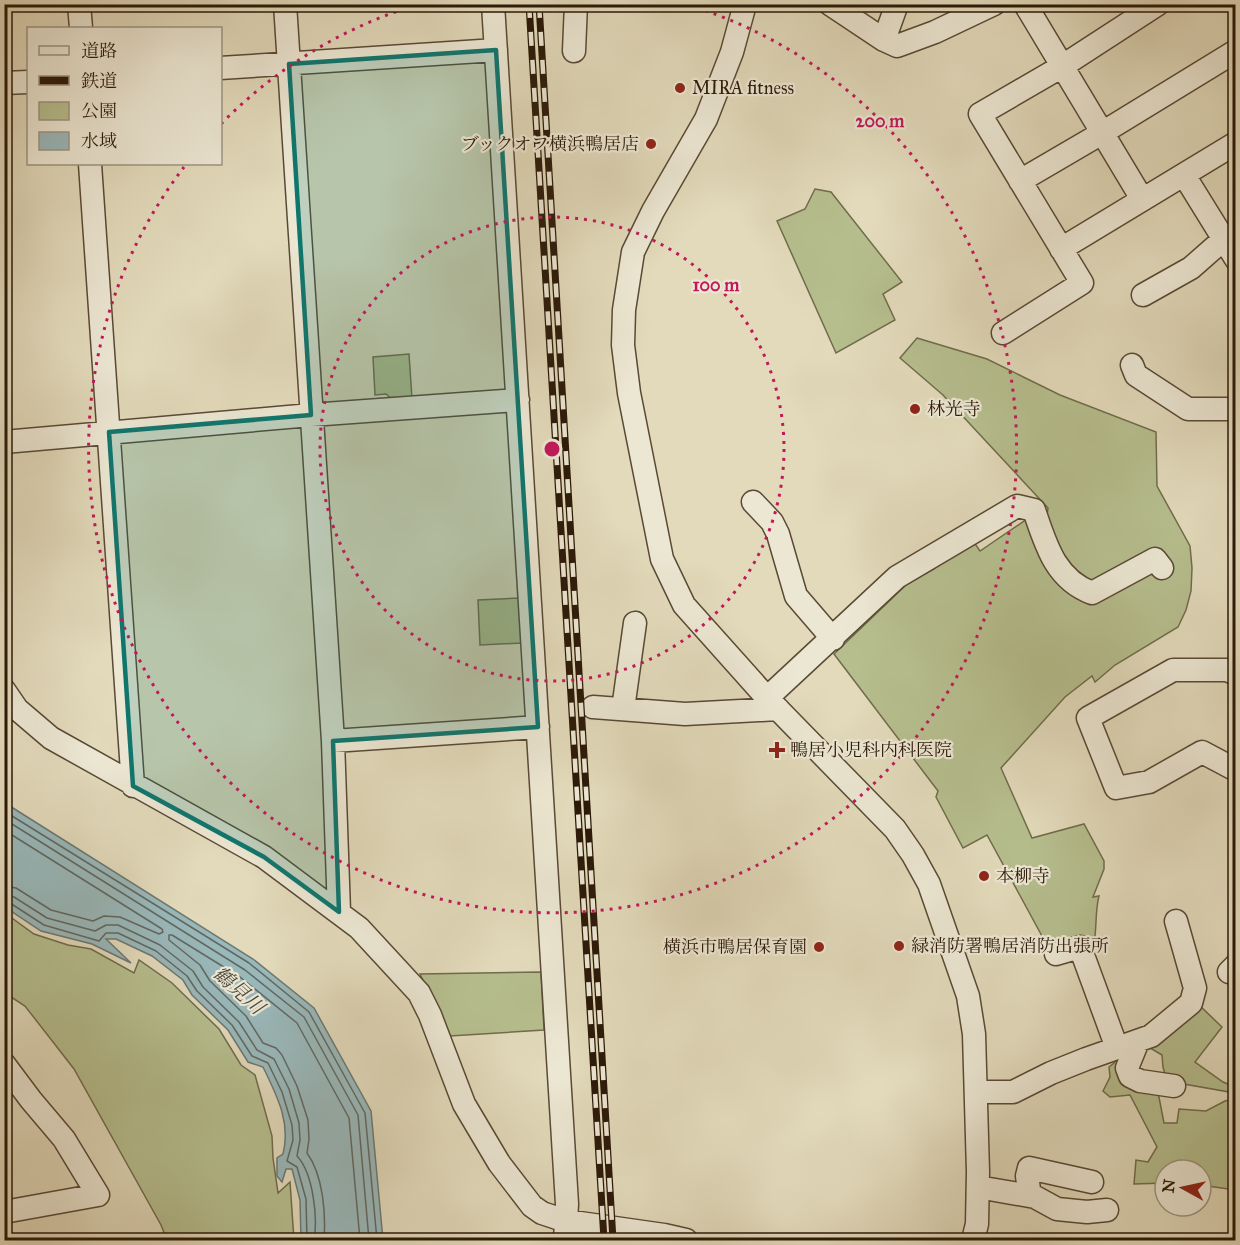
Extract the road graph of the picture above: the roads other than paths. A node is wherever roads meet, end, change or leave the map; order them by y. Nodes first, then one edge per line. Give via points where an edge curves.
1 (79, 4) edge
2 (285, 4) edge
3 (493, 4) edge
4 (576, 4) edge
5 (745, 4) edge
6 (830, 4) edge
7 (897, 4) edge
8 (994, 4) edge
9 (1025, 4) edge
10 (1158, 4) edge
11 (81, 27) edge
12 (884, 40) junction
13 (490, 50) junction
14 (574, 51) dead end
15 (1236, 51) edge
16 (289, 64) junction
17 (1061, 67) junction
18 (222, 68) edge
19 (27, 82) edge
20 (4, 83) edge
21 (1102, 133) junction
22 (1236, 144) edge
23 (90, 165) edge
24 (1184, 175) junction
25 (1020, 181) junction
26 (1142, 199) junction
27 (1230, 236) edge
28 (1061, 249) junction
29 (1236, 259) edge
30 (1143, 295) dead end
31 (1003, 333) dead end
32 (1132, 365) dead end
33 (512, 401) junction
34 (1236, 409) edge
35 (311, 415) junction
36 (109, 432) junction
37 (4, 442) edge
38 (753, 502) dead end
39 (1162, 568) dead end
40 (635, 623) dead end
41 (833, 639) junction
42 (1236, 674) edge
43 (4, 690) edge
44 (773, 704) junction
45 (593, 707) dead end
46 (623, 710) junction
47 (533, 728) junction
48 (333, 741) junction
49 (1236, 770) edge
50 (133, 786) junction
51 (339, 912) junction
52 (1176, 921) dead end
53 (1056, 954) dead end
54 (1128, 1045) junction
55 (4, 1064) edge
56 (1174, 1086) dead end
57 (976, 1092) junction
58 (1092, 1182) dead end
59 (978, 1187) junction
60 (1030, 1196) junction
61 (1107, 1210) dead end
62 (4, 1212) edge
63 (566, 1231) edge
64 (686, 1240) edge
65 (973, 1240) edge

1 - 11 street
2 - 16 street
3 - 13 street
4 - 14 street
5 - 44 street via 732,52 706,119 633,252 623,345 662,559 684,605
6 - 12 street
7 - 12 street
8 - 12 street via 897,45
9 - 17 street
10 - 17 street
13 - 16 street
13 - 33 street
15 - 21 street
16 - 18 street
16 - 35 street
17 - 21 street
17 - 25 street via 980,114
19 - 20 street
21 - 25 street
21 - 26 street
22 - 24 street
23 - 36 street
24 - 26 street
24 - 27 street
25 - 28 street
26 - 28 street
27 - 29 street
27 - 30 street via 1191,268
28 - 31 street via 1082,283
32 - 34 street via 1136,375 1188,408
33 - 35 street
33 - 47 street
35 - 36 street
35 - 48 street
36 - 37 street
36 - 50 street
38 - 41 street via 778,534 796,596
39 - 41 street via 1155,559 1092,593 1077,587 1053,560 1034,510 1017,506 897,578
40 - 46 street
41 - 44 street
42 - 49 street via 1227,670 1173,670 1088,718 1116,788 1149,782 1203,752
43 - 50 street via 17,709 51,738
44 - 46 street via 685,714
44 - 57 street via 895,829 913,855 928,884 968,996
45 - 46 street
47 - 48 street
47 - 63 street
48 - 51 street
50 - 51 street via 264,857
51 - 63 street via 419,993 464,1104 499,1163 532,1206
52 - 54 street via 1195,988 1191,1003 1151,1036
53 - 54 street via 1080,947
54 - 56 street via 1130,1076
54 - 57 street via 1051,1073 1013,1092
55 - 62 street via 64,1139 98,1195
57 - 59 street
58 - 60 street via 1029,1168
59 - 60 street
59 - 65 street
60 - 61 street via 1057,1209
63 - 64 street via 664,1235

